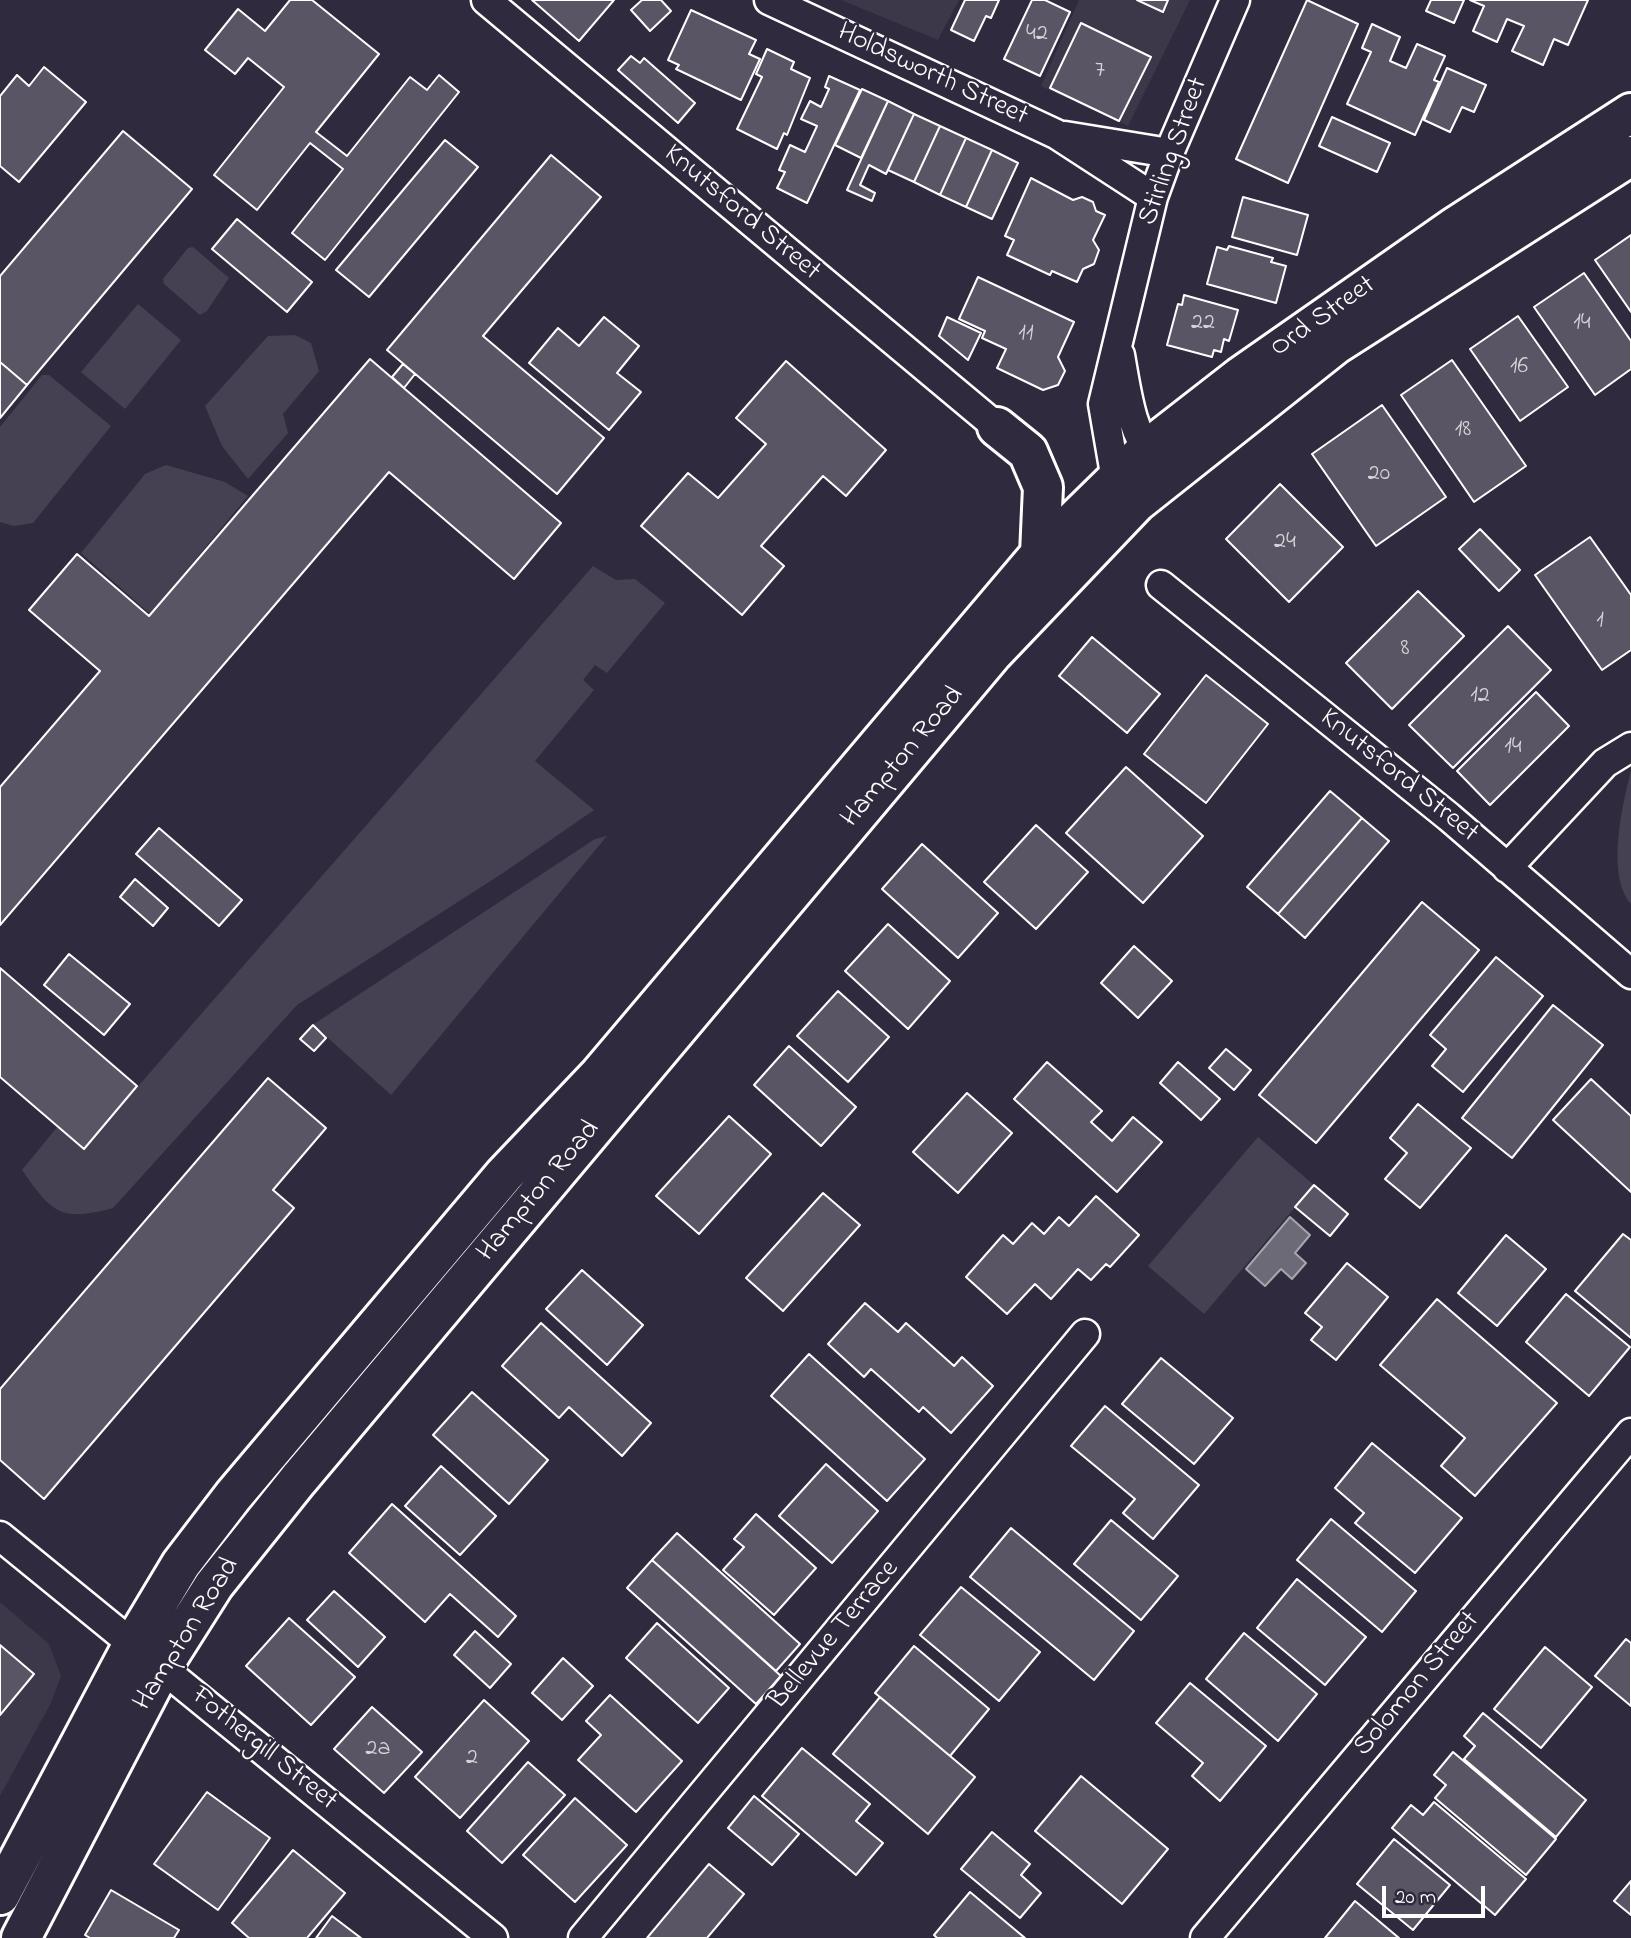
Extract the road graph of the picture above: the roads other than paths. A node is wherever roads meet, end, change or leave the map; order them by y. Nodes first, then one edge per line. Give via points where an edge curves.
1 (486, 0) edge
2 (769, 0) edge
3 (1236, 0) edge
4 (1631, 113) edge
5 (1056, 134) junction
6 (1169, 153) junction
7 (1631, 156) edge
8 (1153, 197) junction
9 (1118, 349) junction
10 (997, 427) joint
11 (1156, 464) junction
12 (1126, 491) junction
13 (1040, 554) junction
14 (1161, 585) dead end
15 (1631, 747) edge
16 (1507, 868) junction
17 (1631, 974) edge
18 (1086, 1334) dead end
19 (1631, 1433) edge
20 (0, 1536) edge
21 (133, 1644) junction
22 (162, 1667) junction
23 (0, 1895) edge
24 (22, 1938) edge
25 (493, 1938) edge
26 (583, 1938) edge
27 (1205, 1938) edge

1 - 10 street, Knutsford Street
2 - 5 street, Holdsworth Street
3 - 6 street, Stirling Street
4 - 11 main road, Ord Street via 1453,228 1241,376
5 - 6 street, Holdsworth Street
5 - 8 street, Holdsworth Street
6 - 8 street, Stirling Street
7 - 11 main road, Ord Street
8 - 9 street, Stirling Street
9 - 11 street, Stirling Street via 1132,420
9 - 12 street, Stirling Street via 1103,404
10 - 13 main road via 1028,452 1043,486
11 - 12 main road, Ord Street
12 - 13 main road, Ord Street
12 - 22 main road, Hampton Road via 316,1459 214,1585
13 - 21 main road, Hampton Road via 599,1075 504,1175 233,1496 181,1564
14 - 16 street, Knutsford Street
15 - 16 street via 1605,762
16 - 17 street, Knutsford Street
18 - 26 street, Bellevue Terrace
19 - 27 street, Solomon Street
20 - 21 street, Fothergill Street
21 - 22 street, Fothergill Street
21 - 23 main road, Hampton Road
22 - 24 main road, Hampton Road
22 - 25 street, Fothergill Street

